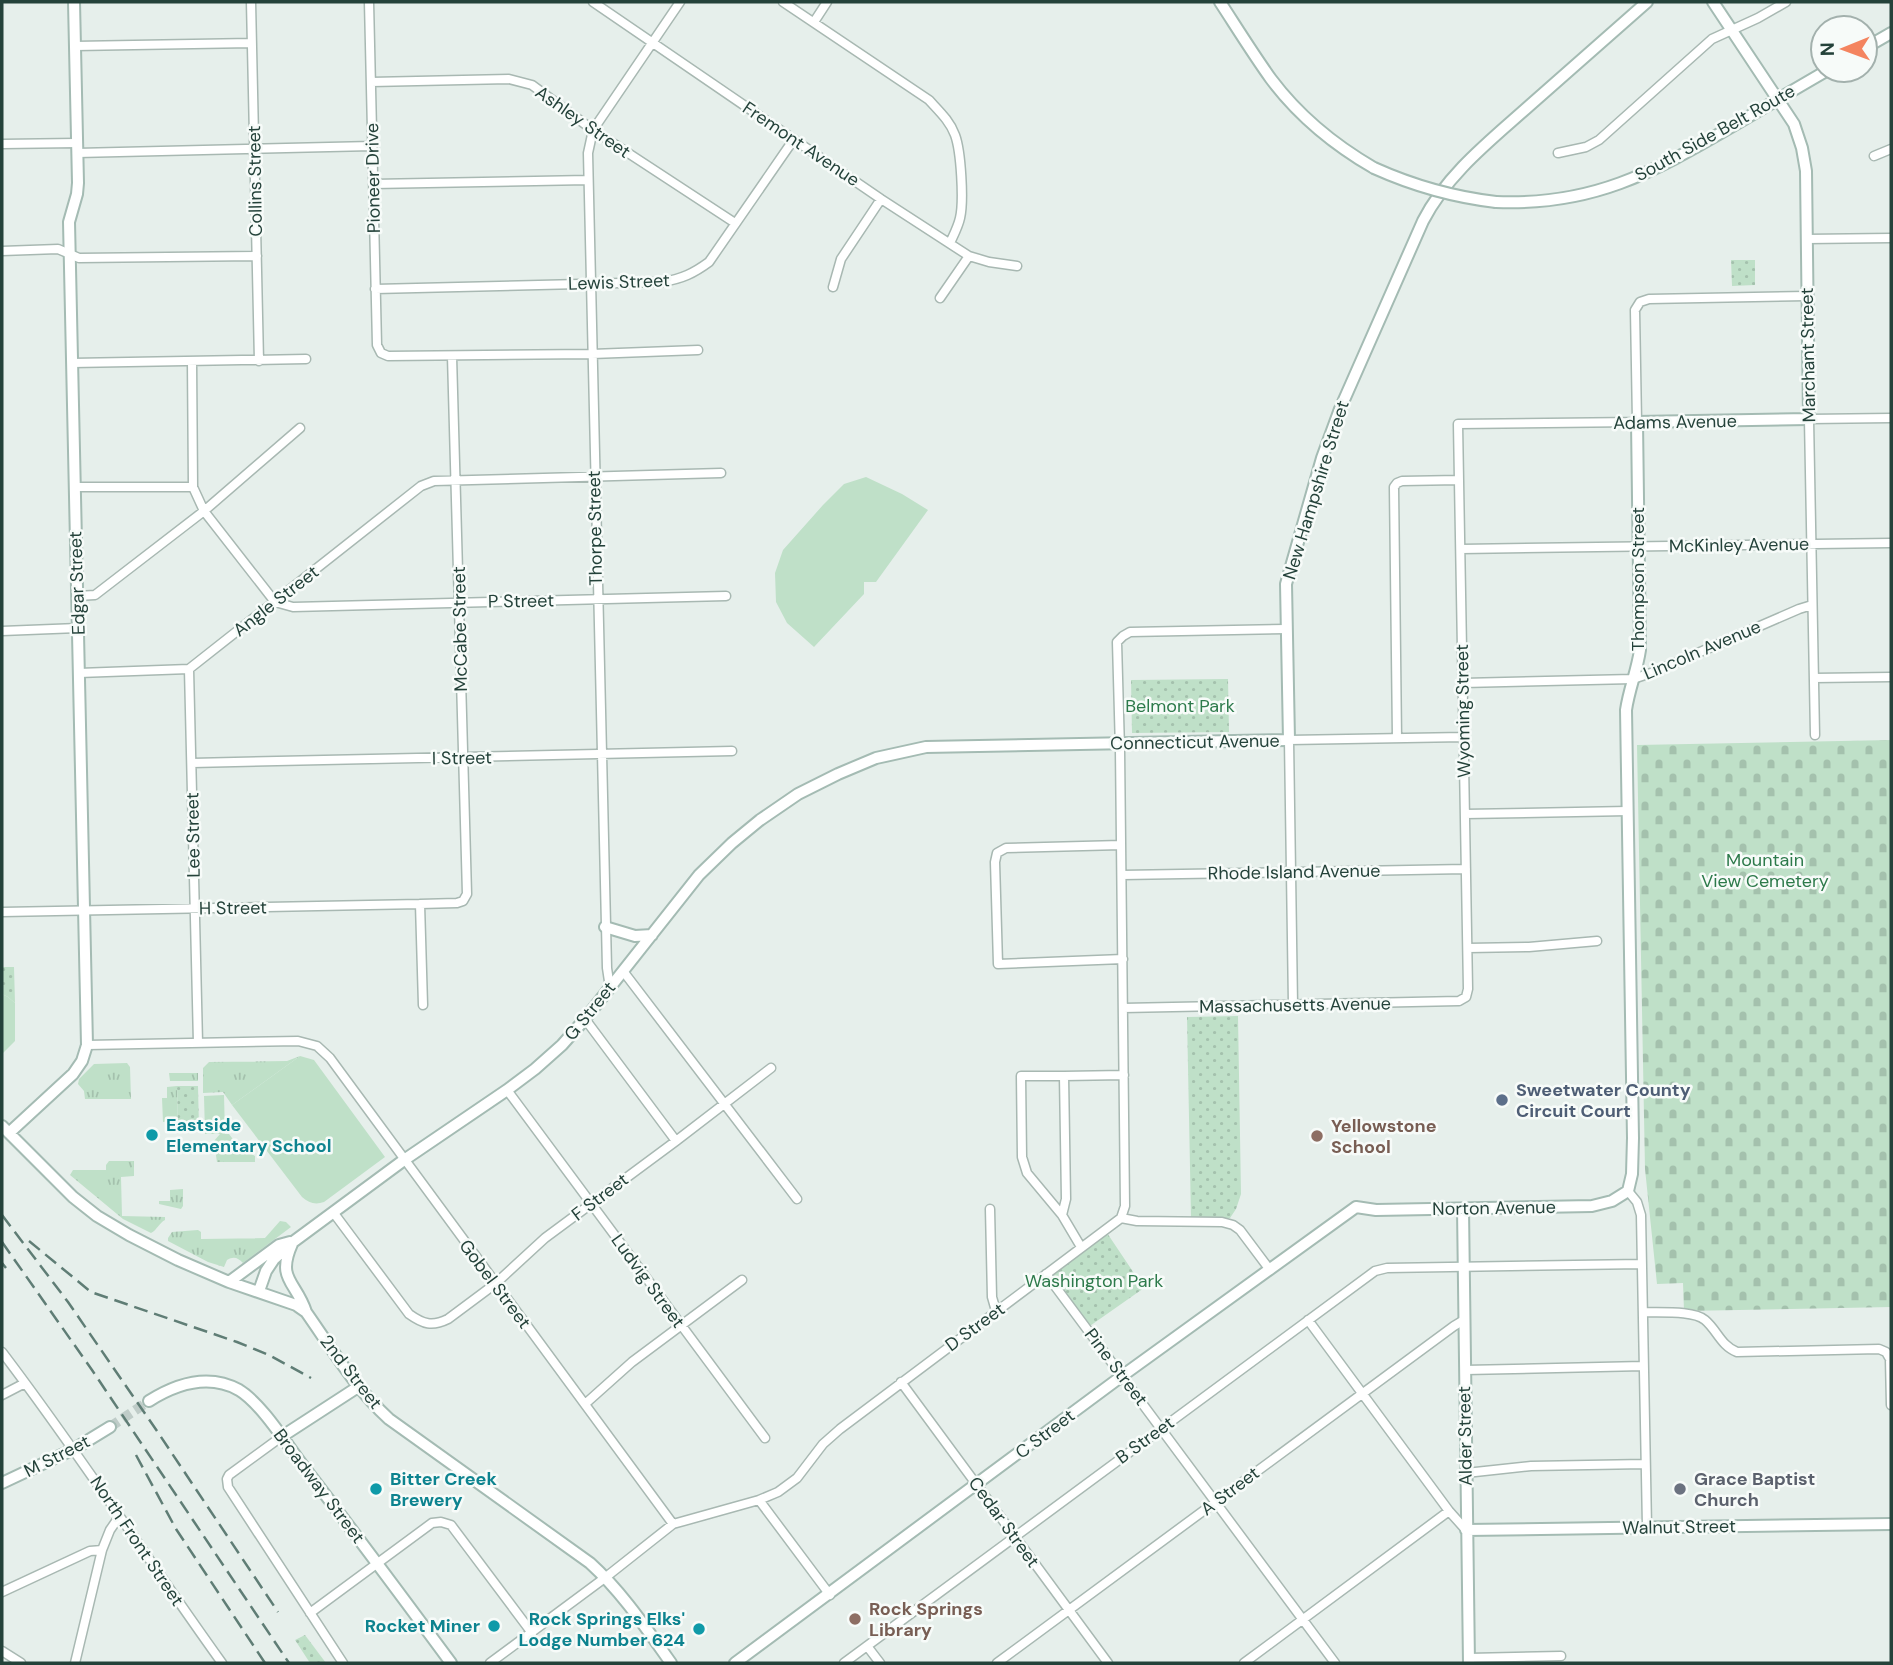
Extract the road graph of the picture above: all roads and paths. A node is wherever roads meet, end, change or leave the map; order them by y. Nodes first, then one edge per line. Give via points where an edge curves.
1 (74, 2) edge
2 (251, 2) edge
3 (369, 2) edge
4 (593, 2) edge
5 (680, 2) edge
6 (783, 2) edge
7 (827, 2) edge
8 (1220, 2) edge
9 (1647, 2) edge
10 (1713, 2) edge
11 (1786, 2) edge
12 (814, 22) junction
13 (1732, 30) junction
14 (252, 43) junction
15 (653, 43) junction
16 (75, 46) junction
17 (1809, 81) edge
18 (371, 82) junction
19 (1778, 99) junction
20 (593, 130) junction
21 (794, 139) junction
22 (2, 144) edge
23 (372, 146) junction
24 (77, 148) junction
25 (1891, 149) edge
26 (255, 150) junction
27 (1558, 153) dead end
28 (1874, 156) dead end
29 (588, 180) junction
30 (373, 184) junction
31 (881, 199) junction
32 (736, 223) junction
33 (1891, 237) edge
34 (1806, 239) junction
35 (950, 243) junction
36 (2, 251) edge
37 (69, 253) junction
38 (257, 256) junction
39 (969, 256) junction
40 (1017, 267) dead end
41 (591, 283) junction
42 (833, 288) dead end
43 (375, 289) junction
44 (1807, 296) junction
45 (940, 298) dead end
46 (698, 350) dead end
47 (592, 354) junction
48 (452, 356) junction
49 (306, 359) dead end
50 (192, 361) junction
51 (259, 361) junction
52 (72, 363) junction
53 (1891, 418) edge
54 (1809, 419) junction
55 (1637, 422) junction
56 (1458, 424) joint
57 (300, 428) dead end
58 (721, 473) dead end
59 (594, 476) junction
60 (456, 480) junction
61 (1459, 480) junction
62 (74, 487) junction
63 (193, 487) junction
64 (204, 511) junction
65 (1891, 543) edge
66 (1811, 544) junction
67 (1638, 547) junction
68 (1461, 550) junction
69 (77, 596) junction
70 (726, 596) dead end
71 (597, 600) junction
72 (275, 602) junction
73 (459, 602) junction
74 (1812, 606) junction
75 (78, 628) junction
76 (1286, 629) junction
77 (2, 631) edge
78 (189, 669) junction
79 (79, 673) junction
80 (1891, 677) edge
81 (1814, 678) junction
82 (1633, 679) junction
83 (1463, 683) junction
84 (1815, 735) dead end
85 (1464, 737) junction
86 (1397, 738) junction
87 (1289, 740) junction
88 (1120, 743) junction
89 (926, 747) joint
90 (732, 751) dead end
91 (601, 754) junction
92 (463, 758) junction
93 (192, 763) junction
94 (1628, 811) junction
95 (1465, 814) junction
96 (1121, 845) junction
97 (1465, 869) junction
98 (1290, 872) junction
99 (1122, 875) junction
100 (463, 901) joint
101 (421, 904) junction
102 (195, 909) junction
103 (84, 911) junction
104 (2, 912) edge
105 (605, 927) junction
106 (652, 935) junction
107 (1597, 941) dead end
108 (1468, 948) junction
109 (1123, 959) junction
110 (623, 971) junction
111 (610, 988) junction
112 (1466, 998) joint
113 (423, 1005) dead end
114 (1293, 1005) junction
115 (1123, 1008) junction
116 (585, 1019) junction
117 (198, 1043) junction
118 (87, 1045) junction
119 (771, 1068) dead end
120 (1124, 1075) junction
121 (1064, 1076) junction
122 (507, 1090) junction
123 (724, 1105) junction
124 (5, 1130) edge
125 (676, 1141) junction
126 (404, 1160) junction
127 (1628, 1191) junction
128 (797, 1199) dead end
129 (591, 1204) junction
130 (1356, 1207) joint
131 (989, 1209) dead end
132 (1464, 1209) junction
133 (332, 1212) junction
134 (1062, 1215) junction
135 (1121, 1218) junction
136 (293, 1242) junction
137 (1081, 1247) junction
138 (1642, 1264) junction
139 (1464, 1267) junction
140 (1270, 1270) junction
141 (1046, 1274) junction
142 (742, 1280) dead end
143 (229, 1282) junction
144 (495, 1284) junction
145 (259, 1291) junction
146 (996, 1311) junction
147 (306, 1312) junction
148 (1643, 1312) junction
149 (1308, 1320) junction
150 (1464, 1320) junction
151 (680, 1326) junction
152 (2, 1352) edge
153 (1643, 1366) junction
154 (1465, 1370) junction
155 (1122, 1376) junction
156 (901, 1381) junction
157 (25, 1383) junction
158 (358, 1387) junction
159 (1361, 1393) junction
160 (2, 1395) edge
161 (149, 1401) tunnel mouth
162 (585, 1404) junction
163 (1891, 1405) edge
164 (110, 1427) tunnel mouth
165 (1161, 1428) junction
166 (281, 1437) junction
167 (765, 1438) dead end
168 (74, 1449) junction
169 (1645, 1464) junction
170 (1466, 1473) junction
171 (2, 1483) edge
172 (977, 1485) junction
173 (759, 1500) junction
174 (1215, 1502) junction
175 (1449, 1511) junction
176 (119, 1517) junction
177 (673, 1524) junction
178 (1891, 1524) edge
179 (1647, 1527) junction
180 (1466, 1530) junction
181 (1014, 1536) junction
182 (102, 1550) junction
183 (377, 1563) junction
184 (606, 1577) junction
185 (2, 1592) edge
186 (830, 1595) junction
187 (1068, 1610) junction
188 (310, 1613) junction
189 (1303, 1620) junction
190 (531, 1633) junction
191 (867, 1646) junction
192 (2, 1651) edge
193 (1560, 1656) dead end
194 (11, 1661) edge
195 (1469, 1661) edge
196 (21, 1663) edge
197 (75, 1663) edge
198 (222, 1663) edge
199 (343, 1663) edge
200 (451, 1663) edge
201 (490, 1663) edge
202 (671, 1663) edge
203 (736, 1663) edge
204 (845, 1663) edge
205 (880, 1663) edge
206 (997, 1663) edge
207 (1108, 1663) edge
208 (1244, 1663) edge
209 (1335, 1663) edge

1 - 16 street, Edgar Street
2 - 14 street, Collins Street
3 - 18 street, Pioneer Drive
4 - 15 street, Fremont Avenue
5 - 15 street
6 - 12 street
7 - 12 street
8 - 19 street, South Side Belt Route, bridge via 1273,81 1331,138 1374,168 1446,194 1522,204 1578,197 1651,172
9 - 76 street, New Hampshire Street via 1477,154 1430,208 1355,372 1322,458 1286,583
10 - 13 street, Marchant Street
11 - 13 street
12 - 35 street via 929,100 945,117 955,135 960,160 961,215
13 - 19 street, Marchant Street
13 - 27 street via 1712,39 1599,140
14 - 16 street
14 - 26 street, Collins Street
15 - 20 street
15 - 21 street, Fremont Avenue
16 - 24 street, Edgar Street
17 - 19 street, South Side Belt Route
18 - 20 street, Ashley Street via 521,81
18 - 23 street, Pioneer Drive
19 - 34 street, Marchant Street via 1802,148
20 - 29 street, Thorpe Street via 587,153
20 - 32 street, Ashley Street
21 - 31 street, Fremont Avenue
21 - 32 street, Lewis Street
22 - 24 street
23 - 26 street
23 - 30 street, Pioneer Drive
24 - 26 street
24 - 37 street, Edgar Street
25 - 28 street
26 - 38 street, Collins Street
29 - 30 street
29 - 41 street, Thorpe Street
30 - 43 street, Pioneer Drive
31 - 35 street, Fremont Avenue
31 - 42 street via 841,259
32 - 41 street, Lewis Street via 695,273 662,282
33 - 34 street
34 - 44 street, Marchant Street
35 - 39 street, Fremont Avenue
36 - 37 street via 55,249
37 - 38 street via 79,258
37 - 52 street, Edgar Street
38 - 51 street, Collins Street
39 - 40 street, Fremont Avenue
39 - 45 street
41 - 43 street, Lewis Street
41 - 47 street, Thorpe Street
43 - 48 street, Pioneer Drive via 381,353
44 - 54 street, Marchant Street
44 - 55 street, Thompson Street via 1640,302 1635,310
46 - 47 street
47 - 48 street
47 - 59 street, Thorpe Street
48 - 60 street, McCabe Street
49 - 51 street
50 - 51 street
50 - 52 street
50 - 63 street
52 - 62 street, Edgar Street
53 - 54 street, Adams Avenue
54 - 55 street, Adams Avenue
54 - 66 street, Marchant Street
55 - 56 street, Adams Avenue
55 - 67 street, Thompson Street
56 - 61 street, Wyoming Street
57 - 64 street
58 - 59 street, Angle Street
59 - 60 street, Angle Street
59 - 71 street, Thorpe Street
60 - 72 street, Angle Street via 421,486
60 - 73 street, McCabe Street
61 - 68 street, Wyoming Street
61 - 86 street via 1402,481 1394,487
62 - 63 street
62 - 69 street, Edgar Street
63 - 64 street
64 - 69 street via 94,594
64 - 72 street
65 - 66 street, McKinley Avenue
66 - 67 street, McKinley Avenue
66 - 74 street, Marchant Street
67 - 68 street, McKinley Avenue
67 - 82 street, Thompson Street via 1640,650
68 - 83 street, Wyoming Street
69 - 75 street, Edgar Street
70 - 71 street, P Street
71 - 73 street, P Street
71 - 91 street, Thorpe Street
72 - 73 street, P Street via 293,607
72 - 78 street, Angle Street
73 - 92 street, McCabe Street
74 - 81 street, Marchant Street
74 - 82 street, Lincoln Avenue
75 - 77 street
75 - 79 street, Edgar Street
76 - 87 street, New Hampshire Street
76 - 88 street via 1130,632 1123,636 1117,642
78 - 79 street
78 - 93 street, Lee Street
79 - 103 street, Edgar Street
80 - 81 street
81 - 84 street, Marchant Street
82 - 83 street, Lincoln Avenue
82 - 94 street, Thompson Street via 1626,710
83 - 85 street, Wyoming Street
85 - 86 street, Connecticut Avenue
85 - 95 street, Wyoming Street
86 - 87 street, Connecticut Avenue
87 - 88 street, Connecticut Avenue
87 - 98 street, New Hampshire Street
88 - 89 street, Connecticut Avenue
88 - 96 street
89 - 106 street, G Street via 876,758 838,774 760,820 699,875
90 - 91 street, I Street
91 - 92 street, I Street
91 - 105 street, Thorpe Street
92 - 93 street, I Street
92 - 100 street, McCabe Street via 467,894
93 - 102 street, Lee Street
94 - 95 street
94 - 127 street, Thompson Street via 1633,1138
95 - 97 street, Wyoming Street
96 - 99 street
96 - 109 street via 1006,848 997,853 995,862 998,964
97 - 98 street, Rhode Island Avenue
97 - 108 street, Wyoming Street
98 - 99 street, Rhode Island Avenue
98 - 114 street, New Hampshire Street
99 - 109 street
100 - 101 street, H Street
101 - 102 street, H Street
101 - 113 street
102 - 103 street, H Street
102 - 117 street, Lee Street
103 - 104 street, H Street
103 - 118 street, Edgar Street
105 - 106 street via 635,936
105 - 111 street, Thorpe Street
106 - 110 street, G Street
107 - 108 street
108 - 112 street, Wyoming Street
109 - 115 street
110 - 111 street, G Street
110 - 123 street
111 - 116 street, G Street
112 - 114 street, Massachusetts Avenue
114 - 115 street, Massachusetts Avenue
115 - 120 street
116 - 122 street, G Street
116 - 125 street
117 - 118 street
117 - 126 street, Gobel Street via 298,1041 317,1046
118 - 124 street, Edgar Street via 73,1074
119 - 123 street, F Street
120 - 121 street
120 - 135 street via 1125,1206
121 - 134 street via 1066,1199
121 - 134 street via 1021,1076 1022,1157 1027,1172
122 - 126 street, G Street
122 - 129 street, Ludvig Street
123 - 125 street, F Street
123 - 128 street
124 - 143 street, 2nd Street via 97,1216
125 - 129 street, F Street
126 - 133 street, G Street
126 - 144 street, Gobel Street
127 - 132 street, Norton Avenue via 1592,1206
127 - 138 street via 1641,1215
129 - 144 street, F Street
129 - 151 street, Ludvig Street
130 - 132 street, Norton Avenue
130 - 140 street, C Street
131 - 146 street
132 - 139 street, Alder Street
133 - 136 street, G Street
133 - 144 street, F Street via 419,1321 430,1325 448,1320
134 - 137 street
135 - 137 street, D Street
135 - 140 street via 1233,1225
136 - 143 street via 279,1245
136 - 145 street, G Street via 274,1259
136 - 147 street via 286,1270
137 - 141 street, D Street
138 - 139 street, B Street
138 - 148 street
139 - 149 street, B Street via 1375,1271
139 - 150 street, Alder Street
140 - 155 street, C Street
141 - 146 street, D Street
141 - 155 street, Pine Street
142 - 151 street
143 - 145 street, 2nd Street
144 - 162 street, Gobel Street
145 - 147 street, 2nd Street
146 - 156 street, D Street
147 - 158 street, 2nd Street
148 - 153 street
148 - 163 street via 1696,1315 1737,1352 1879,1349 1890,1359
149 - 159 street
149 - 165 street, B Street
150 - 154 street, Alder Street
150 - 159 street, A Street
151 - 162 street
151 - 167 street, Ludvig Street
152 - 157 street, North Front Street
153 - 154 street
153 - 169 street
154 - 170 street, Alder Street
155 - 165 street, Pine Street
155 - 172 street, C Street
156 - 172 street, Cedar Street
156 - 173 street, D Street via 840,1429 797,1478
157 - 160 street
157 - 168 street, North Front Street
158 - 166 street
158 - 184 street, 2nd Street via 389,1419
159 - 174 street, A Street
159 - 175 street
161 - 166 street, Broadway Street via 178,1385 221,1383 251,1400
162 - 177 street, Gobel Street
164 - 168 street, M Street
165 - 174 street, Pine Street
165 - 181 street, B Street
166 - 183 street, Broadway Street
166 - 188 street via 229,1475 228,1487
168 - 171 street, M Street
168 - 176 street, North Front Street
169 - 170 street via 1531,1465
169 - 179 street
170 - 180 street, Alder Street
172 - 181 street, Cedar Street
172 - 186 street, C Street
173 - 177 street, D Street
173 - 186 street
174 - 187 street, A Street
174 - 189 street, Pine Street
175 - 180 street
175 - 189 street
176 - 182 street
176 - 198 street, North Front Street
177 - 184 street, D Street
178 - 179 street, Walnut Street
179 - 180 street, Walnut Street
180 - 195 street, Alder Street
181 - 187 street, Cedar Street
181 - 191 street, B Street
182 - 185 street via 90,1551
182 - 197 street
183 - 188 street
183 - 190 street via 432,1523 451,1525
183 - 200 street, Broadway Street
184 - 190 street, D Street
184 - 202 street, 2nd Street
186 - 203 street, C Street
187 - 206 street, A Street
187 - 207 street, Cedar Street
188 - 199 street
189 - 208 street
189 - 209 street, Pine Street
190 - 201 street, D Street
191 - 204 street, B Street
191 - 205 street
192 - 194 street
193 - 195 street
194 - 196 street

